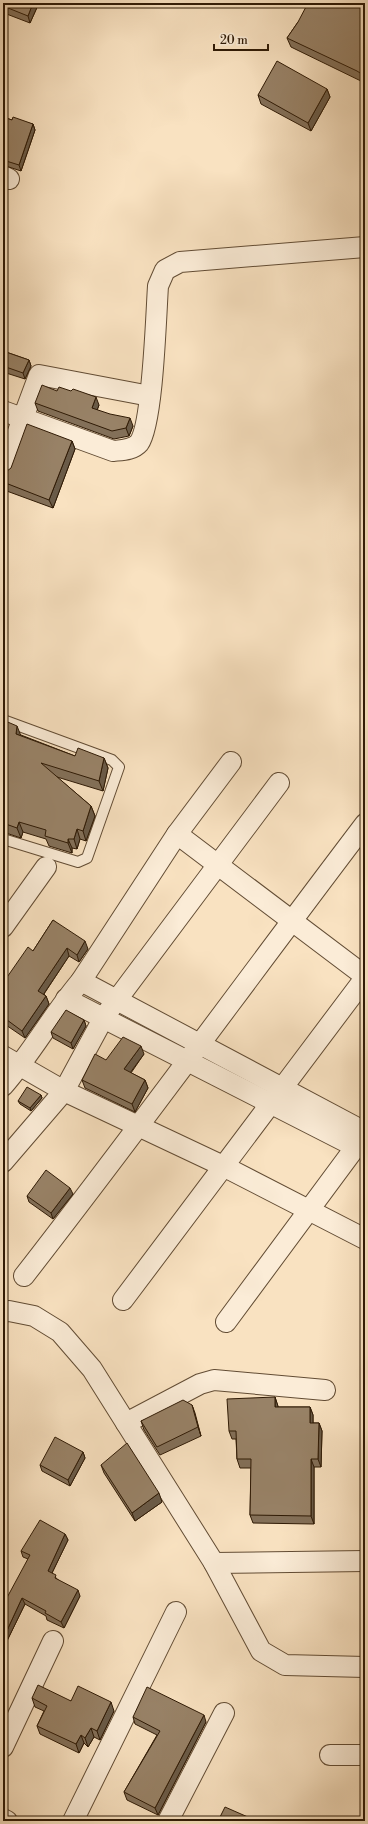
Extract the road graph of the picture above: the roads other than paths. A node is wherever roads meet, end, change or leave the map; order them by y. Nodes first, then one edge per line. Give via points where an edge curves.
1 (365, 247) edge
2 (150, 396) junction
3 (3, 411) edge
4 (22, 418) junction
5 (3, 472) edge
6 (3, 720) edge
7 (231, 762) dead end
8 (279, 783) dead end
9 (365, 824) edge
10 (177, 834) junction
11 (3, 839) edge
12 (218, 865) junction
13 (46, 866) dead end
14 (292, 921) junction
15 (3, 927) edge
16 (365, 977) edge
17 (82, 981) junction
18 (66, 999) junction
19 (116, 1001) junction
20 (104, 1017) junction
21 (193, 1052) junction
22 (3, 1056) edge
23 (22, 1065) junction
24 (3, 1086) edge
25 (64, 1091) junction
26 (277, 1096) junction
27 (140, 1127) junction
28 (362, 1138) edge
29 (3, 1162) edge
30 (223, 1166) junction
31 (309, 1210) junction
32 (365, 1239) edge
33 (24, 1276) dead end
34 (123, 1300) dead end
35 (3, 1312) edge
36 (226, 1322) dead end
37 (325, 1390) dead end
38 (126, 1423) junction
39 (365, 1561) edge
40 (214, 1563) junction
41 (176, 1612) dead end
42 (53, 1641) dead end
43 (365, 1667) edge
44 (224, 1713) dead end
45 (3, 1747) edge
46 (365, 1755) edge
47 (330, 1756) dead end
48 (3, 1819) edge
49 (7, 1821) edge
50 (73, 1821) edge
51 (168, 1821) edge

1 - 2 street via 180,262 165,270 158,286
2 - 4 street via 39,375
2 - 4 street via 144,431 138,444 128,450 113,451
3 - 4 street
4 - 5 street
6 - 11 lane via 112,760 119,767 87,858 83,861 78,862
7 - 10 street
8 - 12 street
9 - 14 street
10 - 12 street
10 - 17 street
12 - 14 street
12 - 19 street
13 - 15 street
14 - 16 street
14 - 21 street
16 - 26 street
17 - 18 street
17 - 19 street
18 - 20 street
18 - 23 street
19 - 20 street
19 - 21 street
20 - 21 street
20 - 25 street
21 - 26 street
21 - 27 street
22 - 23 street
23 - 24 street
23 - 25 street
25 - 27 street
25 - 29 street
26 - 28 street
26 - 30 street
27 - 30 street
27 - 33 street
28 - 31 street
30 - 31 street
30 - 34 street
31 - 32 street
31 - 36 street
35 - 38 street via 34,1316 60,1332 92,1369
37 - 38 street via 214,1380 200,1384
38 - 40 street
39 - 40 street
40 - 43 street via 261,1651 285,1665
41 - 50 street
42 - 45 street
44 - 51 street
46 - 47 street
48 - 49 street

